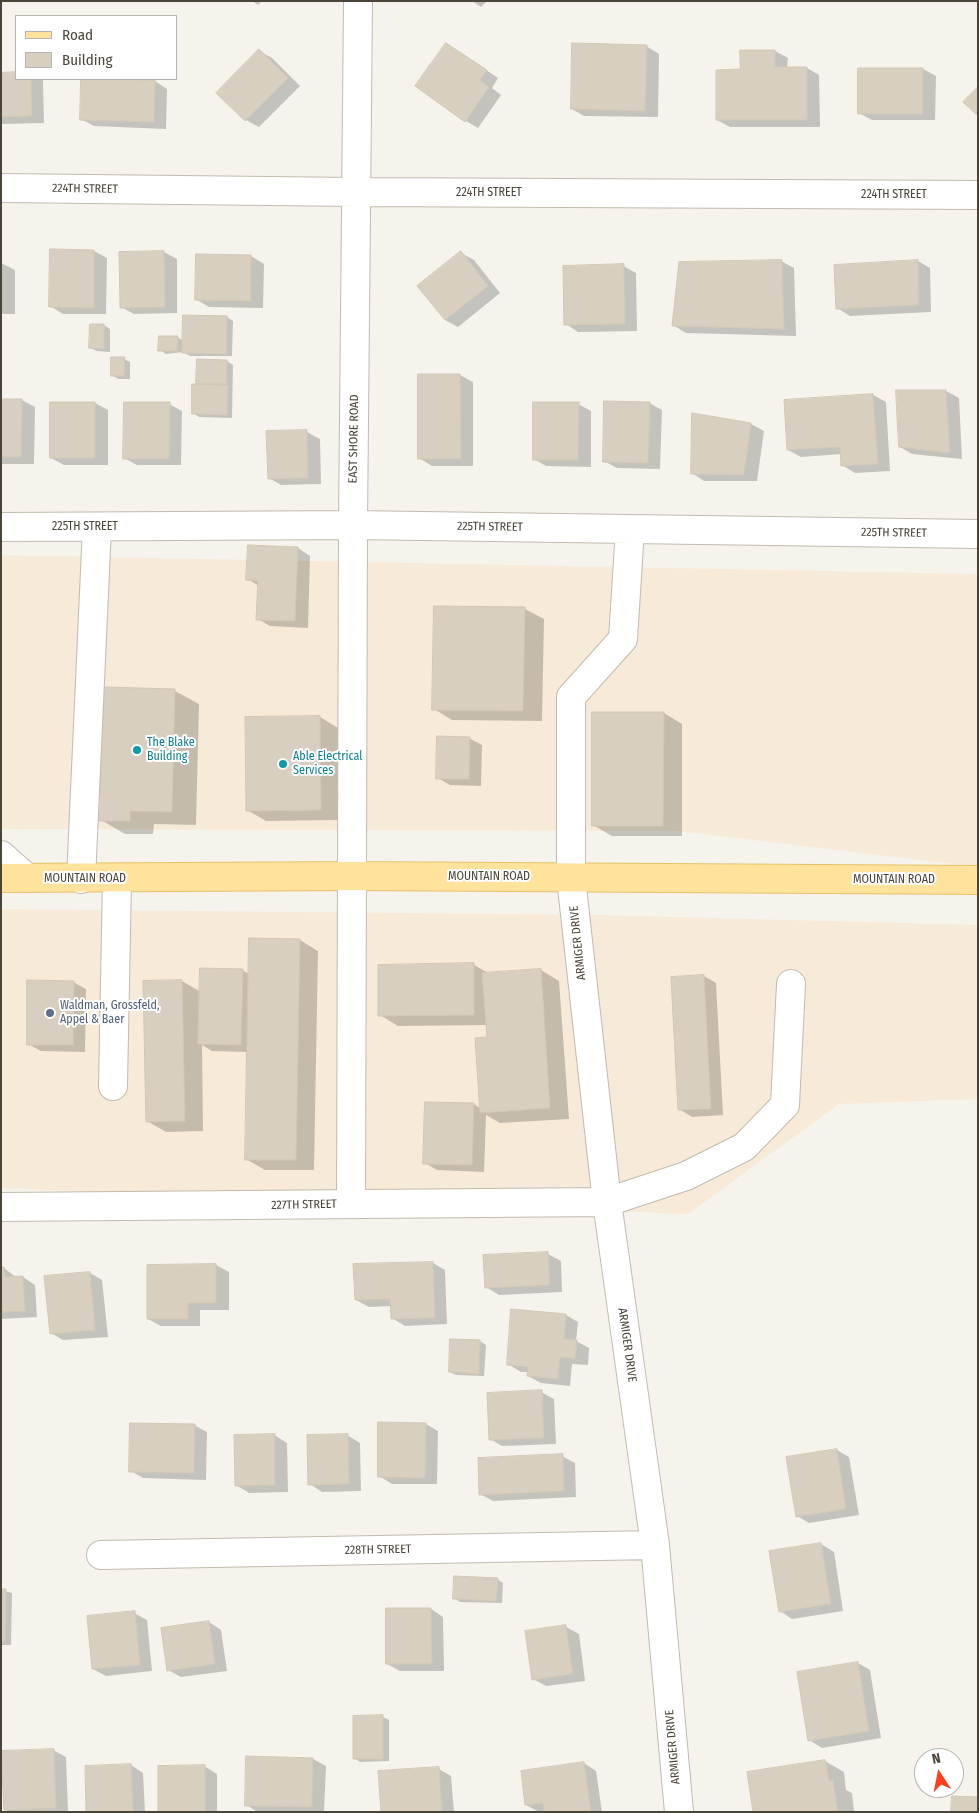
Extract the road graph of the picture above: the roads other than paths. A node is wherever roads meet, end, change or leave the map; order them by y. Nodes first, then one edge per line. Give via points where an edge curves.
1 (358, 1) edge
2 (1, 188) edge
3 (357, 192) junction
4 (978, 195) edge
5 (97, 526) junction
6 (353, 526) junction
7 (1, 527) edge
8 (630, 529) junction
9 (978, 534) edge
10 (1, 855) edge
11 (352, 876) junction
12 (14, 878) edge
13 (571, 878) junction
14 (82, 879) junction
15 (117, 879) junction
16 (978, 880) edge
17 (791, 984) dead end
18 (113, 1086) dead end
19 (607, 1202) junction
20 (351, 1204) junction
21 (1, 1207) edge
22 (655, 1545) junction
23 (101, 1555) dead end
24 (679, 1812) edge

1 - 3 street, EAST SHORE ROAD
2 - 3 street, 224TH STREET
3 - 4 street, 224TH STREET
3 - 6 street, EAST SHORE ROAD
5 - 6 street, 225TH STREET
5 - 7 street, 225TH STREET
5 - 14 street
6 - 8 street, 225TH STREET
6 - 11 street, EAST SHORE ROAD
8 - 9 street, 225TH STREET
8 - 13 street, ARMIGER DRIVE via 623,640 571,696
10 - 12 street
11 - 13 main road, MOUNTAIN ROAD
11 - 15 main road, MOUNTAIN ROAD
11 - 20 street, EAST SHORE ROAD
12 - 14 main road, MOUNTAIN ROAD
13 - 16 main road, MOUNTAIN ROAD
13 - 19 street, ARMIGER DRIVE
14 - 15 main road, MOUNTAIN ROAD
15 - 18 street
17 - 19 street, 227TH STREET via 785,1105 744,1147 686,1176
19 - 20 street, 227TH STREET
19 - 22 street, ARMIGER DRIVE
20 - 21 street, 227TH STREET
22 - 23 street, 228TH STREET
22 - 24 street, ARMIGER DRIVE

